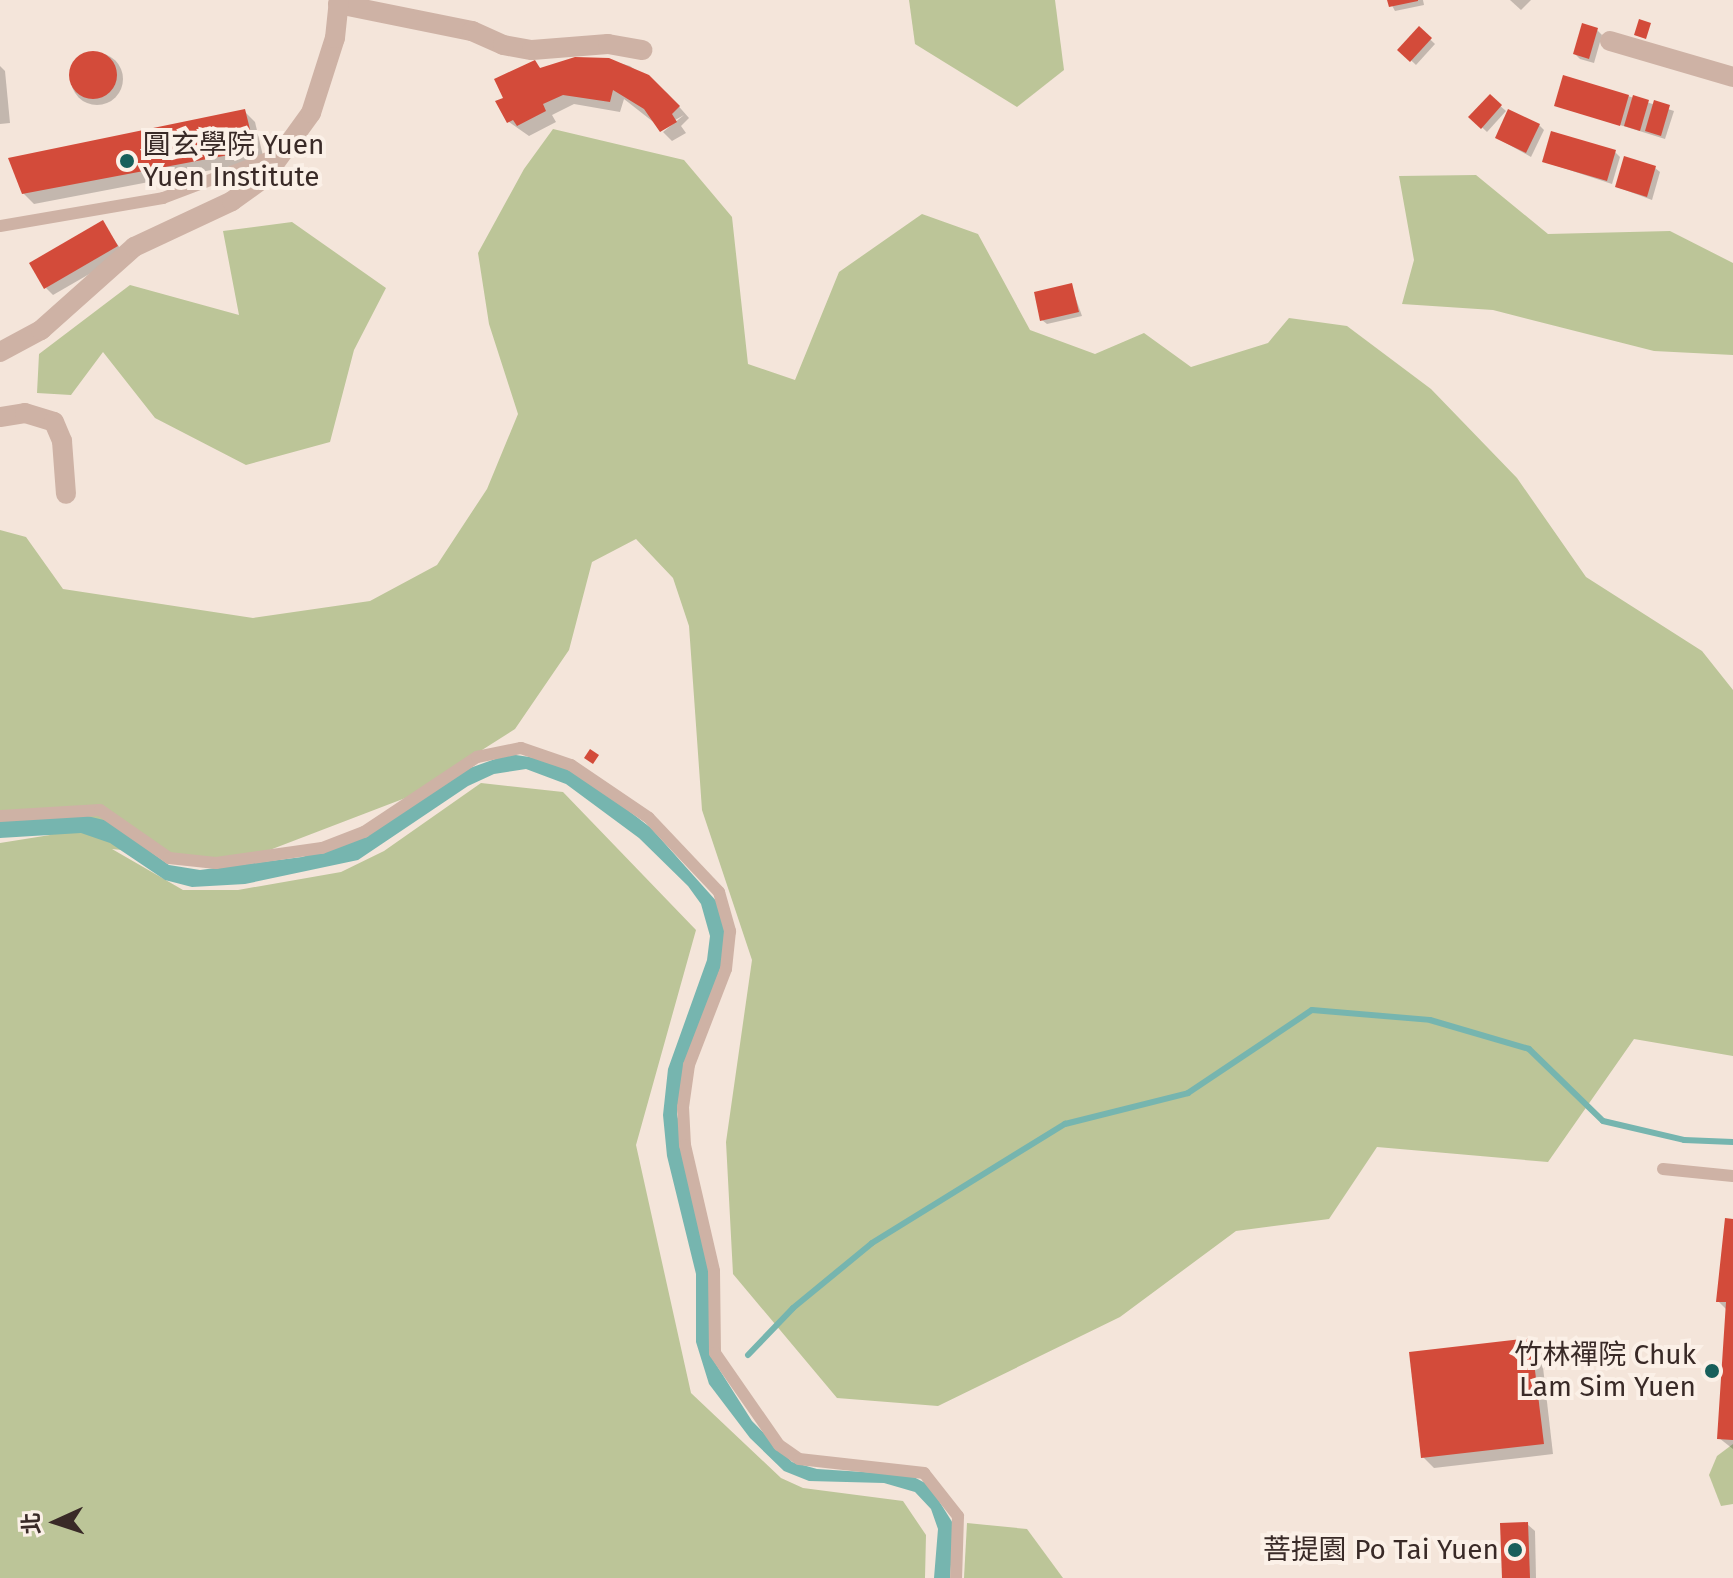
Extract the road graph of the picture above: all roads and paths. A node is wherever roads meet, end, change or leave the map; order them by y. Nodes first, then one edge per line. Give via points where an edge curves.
1 (339, 2) edge
2 (1610, 41) dead end
3 (642, 50) dead end
4 (1733, 77) edge
5 (289, 150) junction
6 (0, 226) edge
7 (0, 352) edge
8 (0, 417) edge
9 (66, 494) dead end
10 (0, 816) edge
11 (1663, 1169) dead end
12 (1733, 1176) edge
13 (956, 1578) edge

1 - 3 street via 532,50 608,44
1 - 5 street via 326,72 311,113
2 - 4 street
5 - 6 lane via 163,198
5 - 7 street via 253,186 134,247 41,330
8 - 9 street via 25,413 54,422 62,441
10 - 13 lane via 100,810 169,858 216,863 336,842 364,832 477,757 521,748 571,765 649,818 719,892 730,931 728,961 689,1065 683,1107 685,1145 714,1271 715,1353 779,1445 799,1459 924,1473 958,1516
11 - 12 lane

